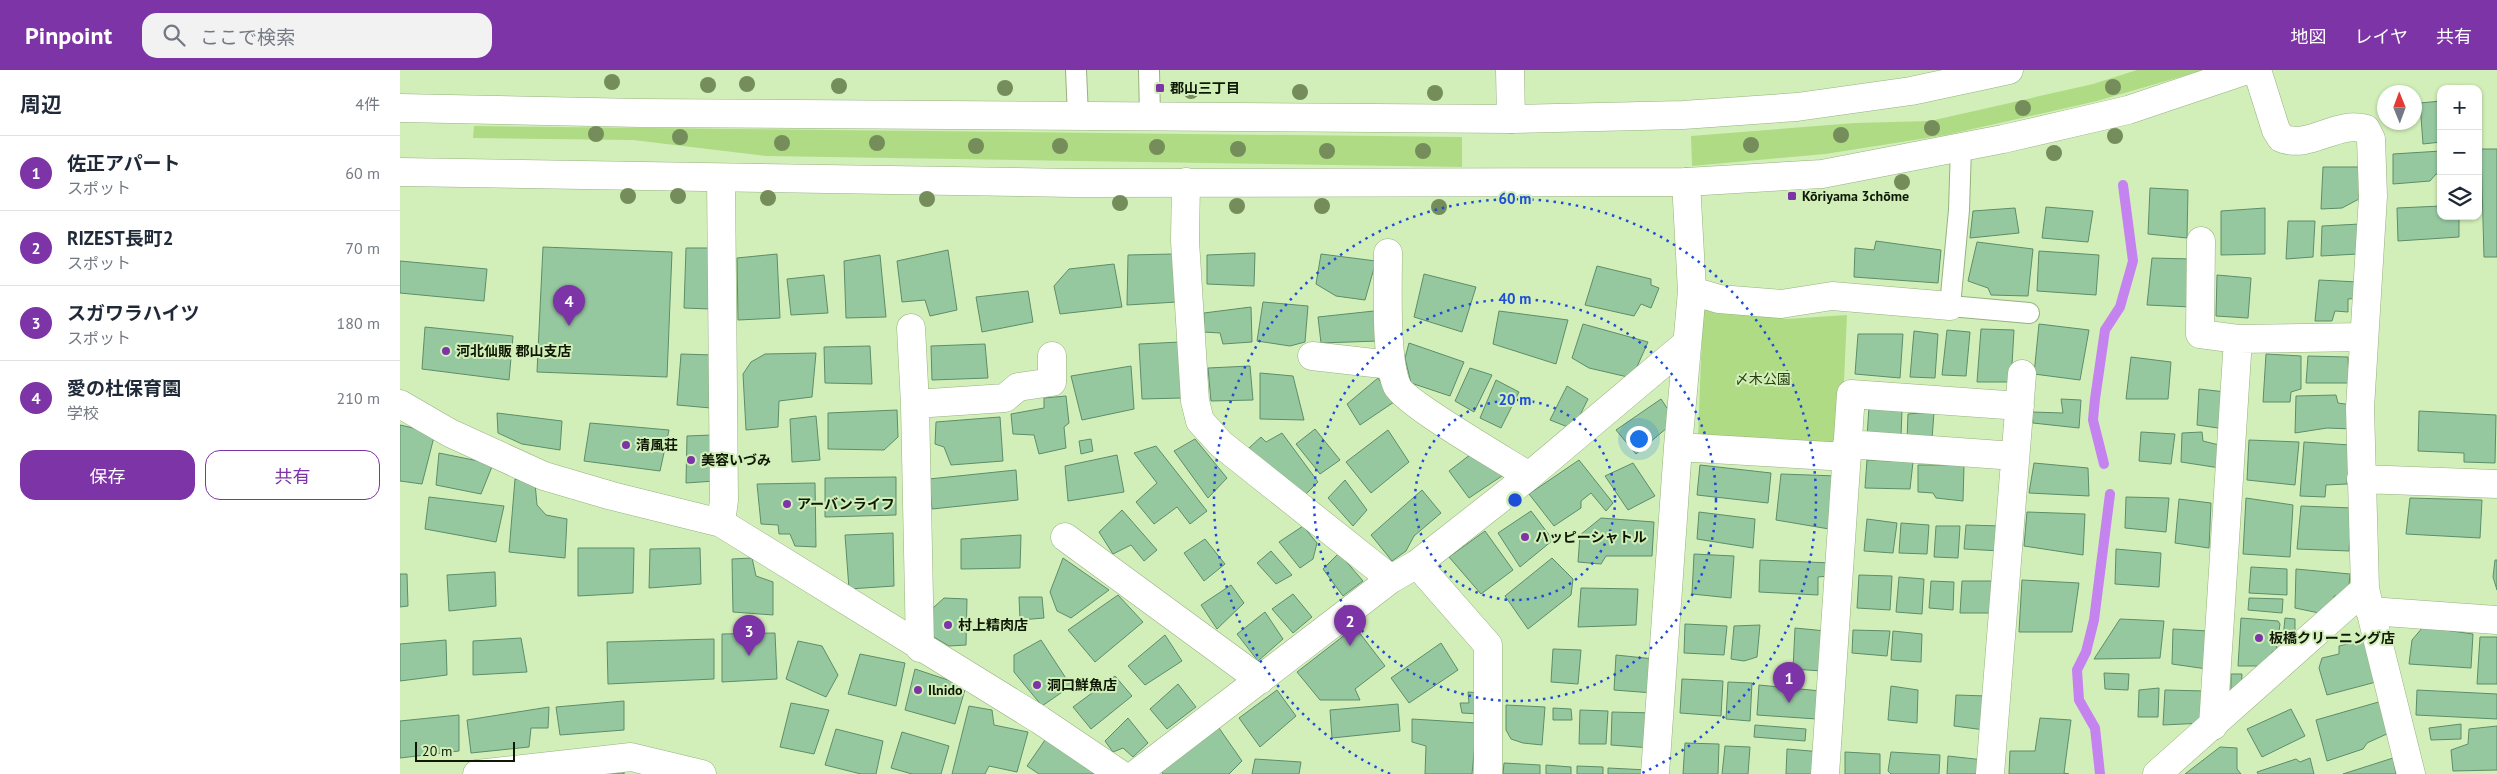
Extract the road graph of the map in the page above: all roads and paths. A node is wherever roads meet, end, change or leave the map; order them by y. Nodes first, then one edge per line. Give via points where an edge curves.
1 (1076, 70) edge
2 (1149, 70) edge
3 (1510, 70) edge
4 (2009, 70) edge
5 (2247, 70) edge
6 (2258, 70) edge
7 (400, 108) edge
8 (1078, 116) junction
9 (1150, 116) junction
10 (1511, 119) junction
11 (1961, 147) junction
12 (400, 172) edge
13 (721, 178) junction
14 (1186, 182) junction
15 (1686, 182) junction
16 (2201, 241) dead end
17 (1388, 253) dead end
18 (1692, 291) junction
19 (1950, 306) junction
20 (2029, 313) dead end
21 (911, 328) dead end
22 (2364, 337) junction
23 (2238, 339) junction
24 (1687, 343) junction
25 (1052, 356) dead end
26 (1312, 356) dead end
27 (1391, 365) junction
28 (2022, 374) dead end
29 (400, 404) edge
30 (914, 404) junction
31 (2020, 406) junction
32 (1678, 446) junction
33 (1847, 450) junction
34 (2015, 456) junction
35 (1529, 476) junction
36 (2361, 479) junction
37 (2497, 484) edge
38 (721, 523) junction
39 (1065, 538) dead end
40 (1417, 564) junction
41 (1391, 579) junction
42 (2367, 600) junction
43 (2497, 620) edge
44 (920, 648) junction
45 (1260, 680) junction
46 (2213, 726) junction
47 (477, 774) edge
48 (702, 774) edge
49 (1120, 774) edge
50 (1136, 774) edge
51 (1488, 774) edge
52 (1655, 774) edge
53 (1826, 774) edge
54 (1990, 774) edge
55 (2157, 774) edge
56 (2410, 774) edge

1 - 8 lane
2 - 9 lane
3 - 10 street
4 - 10 street via 1910,91 1797,107 1683,115
5 - 11 street via 2128,110
6 - 22 street via 2276,130 2282,138 2304,140 2355,126 2366,129 2371,139 2374,196
7 - 8 street
8 - 9 street
9 - 10 street
11 - 15 street via 1822,174
11 - 19 lane
12 - 13 street
13 - 14 street
13 - 38 street via 724,500
14 - 15 street
14 - 41 street via 1185,241 1195,401 1200,421 1221,444
15 - 18 street
16 - 23 street via 2200,334
17 - 27 street
18 - 19 street via 1718,299 1781,304 1832,296
18 - 24 street
19 - 20 lane
21 - 30 street
22 - 23 street
22 - 36 street
23 - 46 street
24 - 32 street
24 - 35 street
25 - 30 street via 1052,382 1018,387 1004,398
26 - 27 street
27 - 35 street via 1397,387 1416,404
28 - 31 street
29 - 38 street via 450,433 544,476
30 - 44 street
31 - 33 street via 1851,394
31 - 34 street
32 - 33 street
32 - 52 street
33 - 34 street
33 - 53 street
34 - 54 street
35 - 40 street
36 - 37 street
36 - 42 street
38 - 44 street
39 - 45 street
40 - 41 street
40 - 51 street via 1488,645
41 - 45 street
42 - 43 street
42 - 46 street
42 - 56 street
44 - 49 street via 1040,720
45 - 50 street
46 - 55 street
47 - 48 street via 631,757

